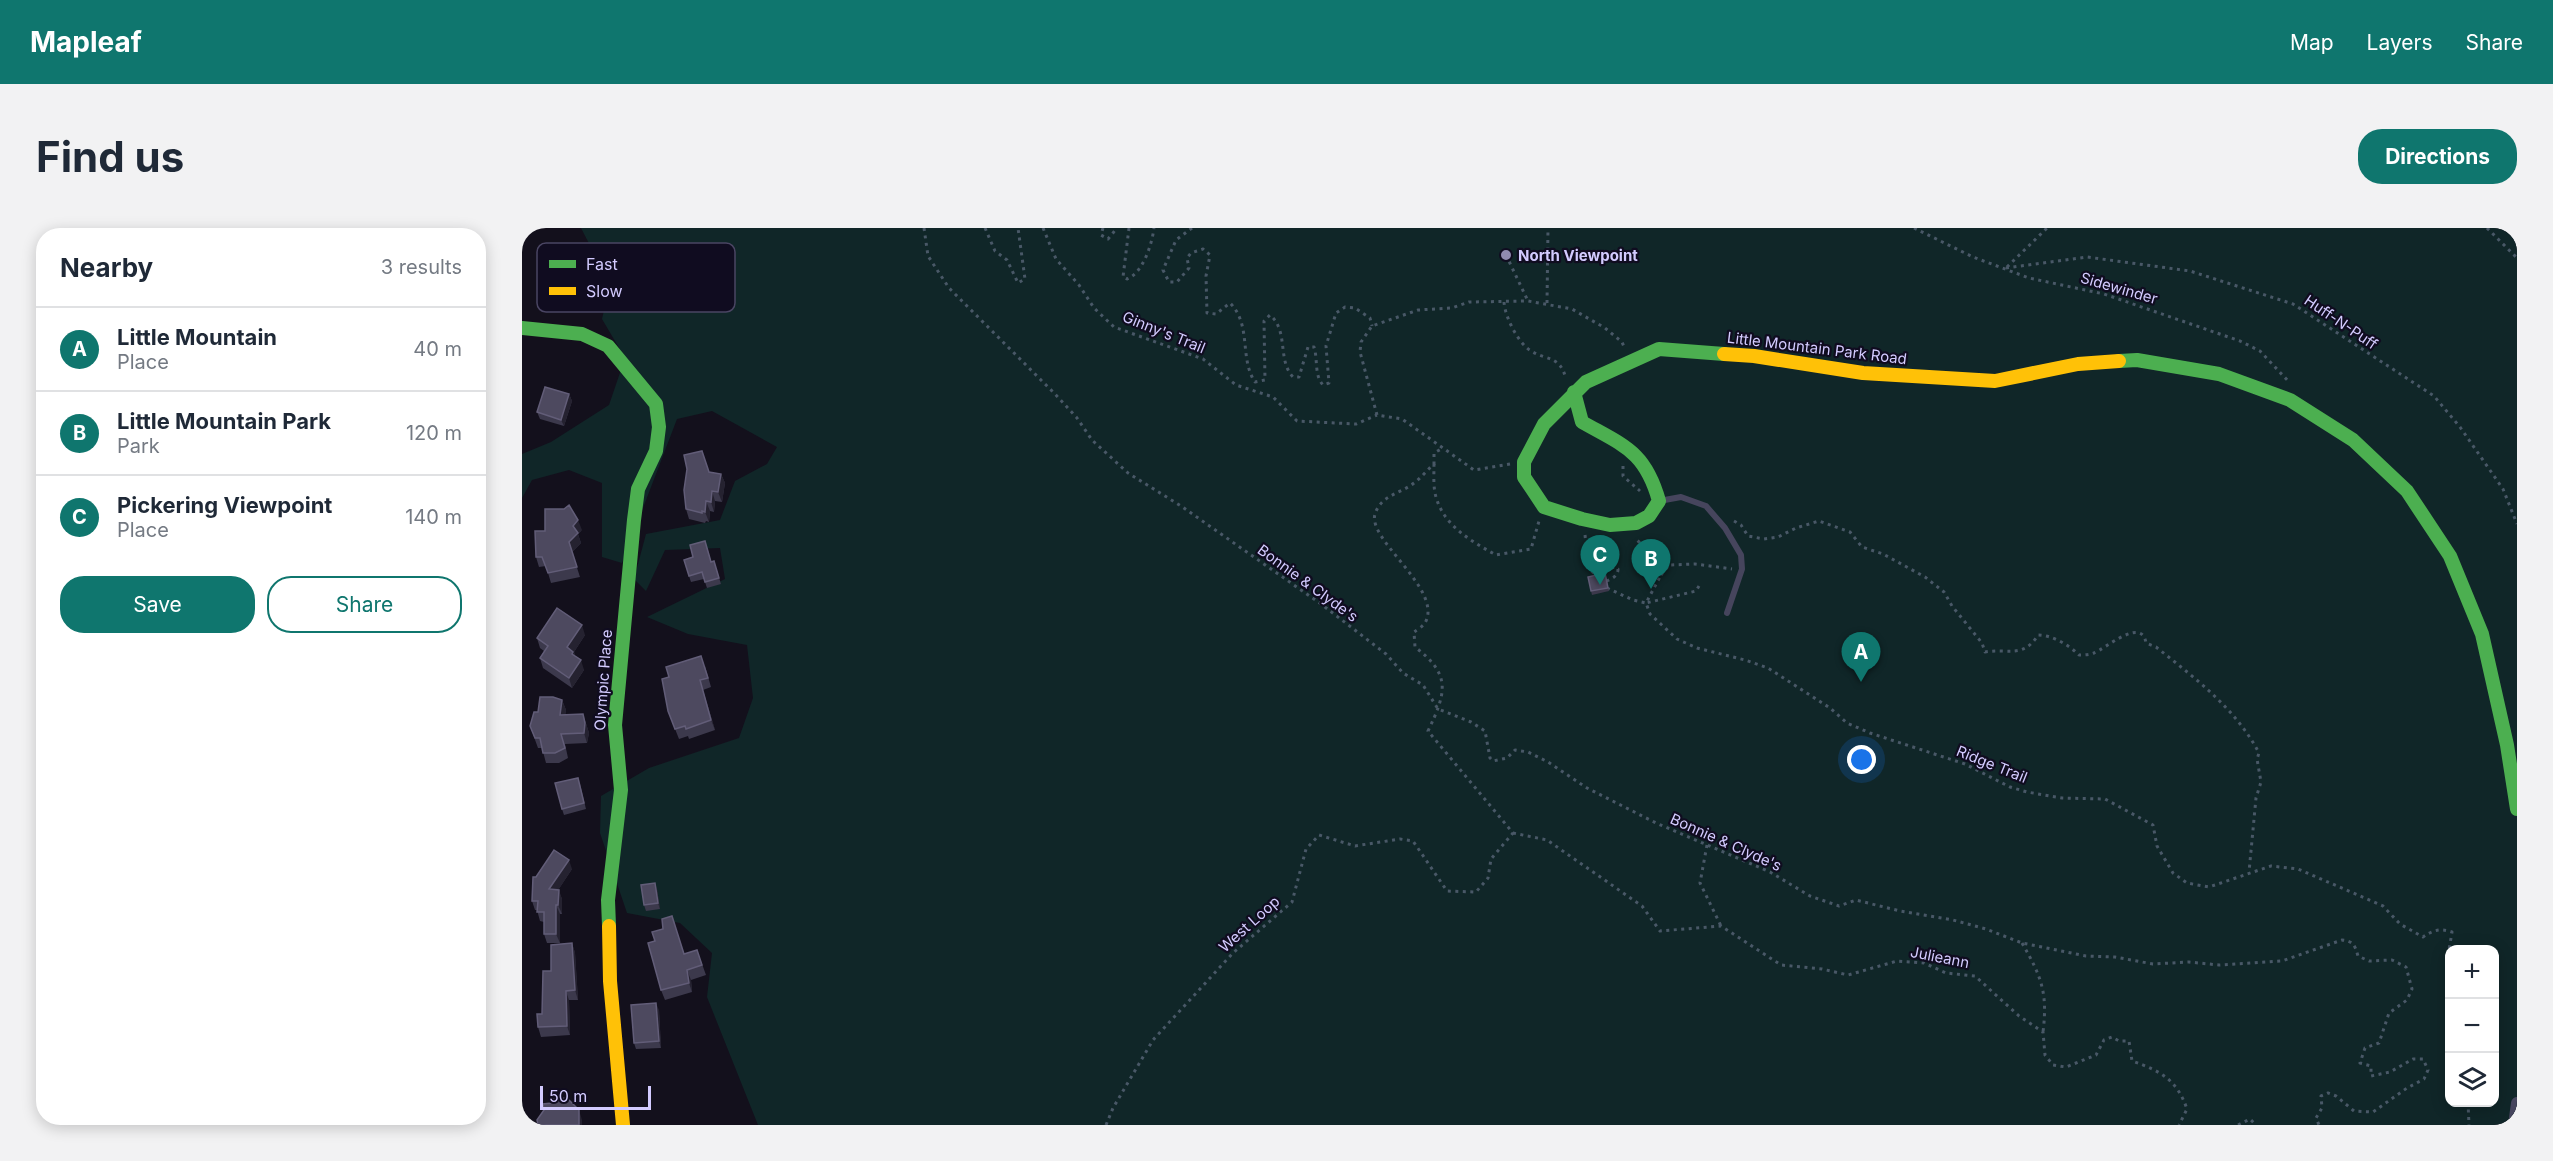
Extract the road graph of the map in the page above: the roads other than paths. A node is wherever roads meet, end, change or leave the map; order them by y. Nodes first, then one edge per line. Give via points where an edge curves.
1 (522, 328) edge
2 (1574, 392) junction
3 (1659, 501) junction
4 (1727, 613) dead end
5 (2517, 808) edge
6 (2517, 1103) edge
7 (623, 1125) edge
8 (2514, 1125) edge

1 - 7 street, Olympic Place via 582,334 608,346 656,404 659,427 656,451 638,489 615,725 621,790 608,900 610,981
2 - 3 street via 1582,422 1631,450 1652,477
2 - 3 street, Little Mountain Park Road via 1544,424 1524,462 1524,477 1544,507 1624,526 1649,516
2 - 5 street, Little Mountain Park Road via 1602,373 1659,348 1754,356 1863,373 1995,381 2078,364 2137,360 2219,374 2290,400 2353,440 2407,491 2450,556 2482,634
3 - 4 lane via 1681,497 1706,506 1725,528 1741,555 1742,569
6 - 8 street

